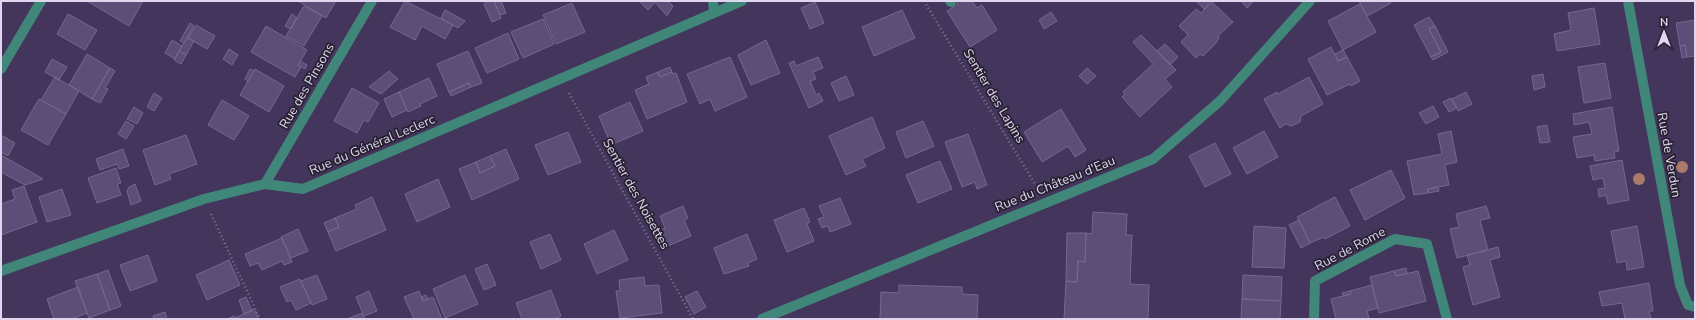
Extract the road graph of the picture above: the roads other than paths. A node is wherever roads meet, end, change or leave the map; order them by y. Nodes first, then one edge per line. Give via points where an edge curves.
1 (41, 1) edge
2 (372, 1) edge
3 (713, 1) edge
4 (742, 1) edge
5 (1310, 1) edge
6 (1628, 1) edge
7 (714, 12) junction
8 (1, 69) edge
9 (265, 184) junction
10 (1, 271) edge
11 (1695, 307) edge
12 (762, 319) edge
13 (1314, 319) edge
14 (1447, 319) edge

1 - 8 street
2 - 9 street, Rue des Pinsons
3 - 7 street
4 - 7 street, Rue du Général Leclerc
5 - 12 street, Rue du Château d'Eau via 1220,101 1153,158
6 - 11 street, Rue de Verdun via 1680,285 1688,305
7 - 9 street, Rue du Général Leclerc via 303,189
9 - 10 street, Rue du Général Leclerc via 204,200
13 - 14 street, Rue de Rome via 1316,281 1395,239 1427,244

